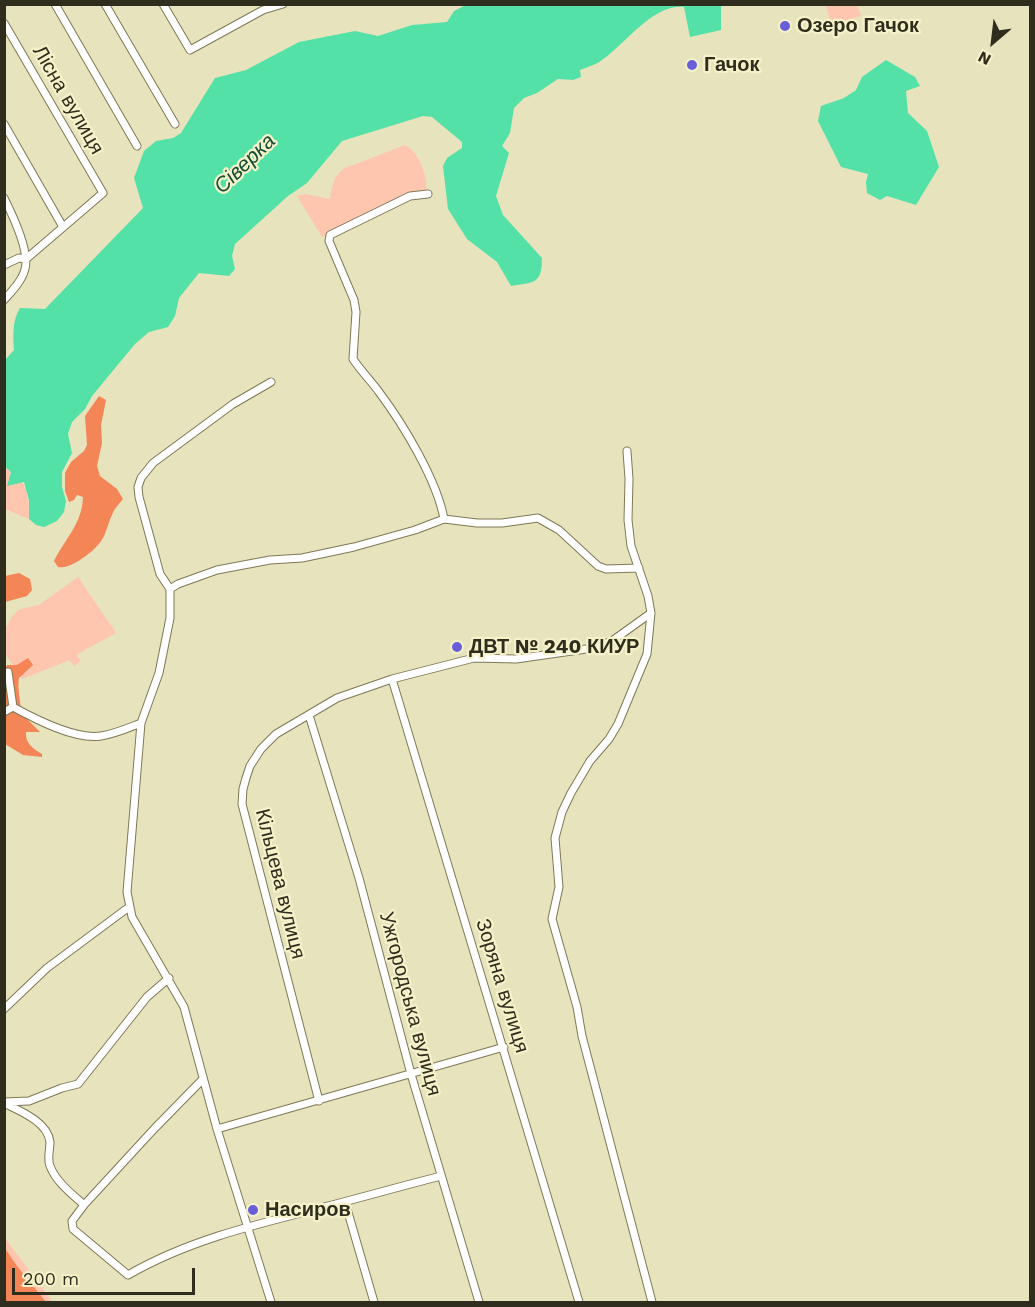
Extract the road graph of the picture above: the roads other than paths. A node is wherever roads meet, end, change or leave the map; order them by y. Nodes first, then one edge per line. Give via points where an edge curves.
1 (55, 4) edge
2 (105, 4) edge
3 (163, 4) edge
4 (283, 4) edge
5 (4, 23) edge
6 (4, 124) edge
7 (175, 124) dead end
8 (137, 146) dead end
9 (428, 194) dead end
10 (4, 198) edge
11 (7, 209) edge
12 (63, 227) junction
13 (26, 259) junction
14 (4, 265) edge
15 (4, 300) edge
16 (271, 382) dead end
17 (627, 450) dead end
18 (444, 519) junction
19 (639, 568) junction
20 (170, 589) junction
21 (651, 613) junction
22 (8, 672) dead end
23 (392, 679) junction
24 (13, 707) junction
25 (4, 712) edge
26 (309, 715) junction
27 (141, 723) junction
28 (129, 907) junction
29 (168, 978) junction
30 (4, 1010) edge
31 (504, 1047) junction
32 (411, 1074) junction
33 (203, 1078) junction
34 (319, 1101) junction
35 (4, 1103) edge
36 (217, 1129) junction
37 (441, 1176) junction
38 (345, 1202) junction
39 (84, 1205) junction
40 (248, 1226) junction
41 (271, 1302) edge
42 (374, 1302) edge
43 (479, 1302) edge
44 (579, 1302) edge
45 (652, 1302) edge

1 - 8 street
2 - 7 street
3 - 4 street via 190,50 263,10
5 - 12 street, Лісна вулиця via 103,193
6 - 12 street
9 - 18 street via 410,196 330,235 329,241 354,300 353,359 414,446 438,494
10 - 11 street
11 - 13 street
12 - 13 street
13 - 14 street
13 - 15 street via 25,270
16 - 20 street via 233,404 153,463 141,478 139,497 160,574
17 - 19 street via 628,520
18 - 19 street via 502,523 538,518 559,530 598,566
18 - 20 street via 354,547 217,570
19 - 21 street
20 - 27 street via 166,647
21 - 23 street, Кільцева вулиця via 612,641 593,648 516,658 474,658
21 - 45 street via 647,654 625,708 609,739 571,792 557,824 554,850 559,887 552,919
22 - 24 street
23 - 26 street, Кільцева вулиця via 337,698
23 - 31 street, Зоряна вулиця
24 - 25 street
24 - 27 street via 87,736 122,731
26 - 32 street, Ужгородська вулиця via 359,878
26 - 34 street, Кільцева вулиця via 276,734 261,749 250,766 242,797
27 - 28 street via 127,877
28 - 29 street
28 - 30 street via 47,968
29 - 33 street via 184,1007
29 - 35 street via 147,997 78,1084 29,1101
31 - 32 street
31 - 44 street, Зоряна вулиця
32 - 34 street
32 - 37 street, Ужгородська вулиця
33 - 36 street
33 - 39 street
34 - 36 street
35 - 39 street via 47,1132 50,1165
36 - 40 street
37 - 38 street
37 - 43 street, Ужгородська вулиця
38 - 40 street
38 - 42 street
39 - 40 street via 71,1225 73,1229 128,1275 192,1244
40 - 41 street

